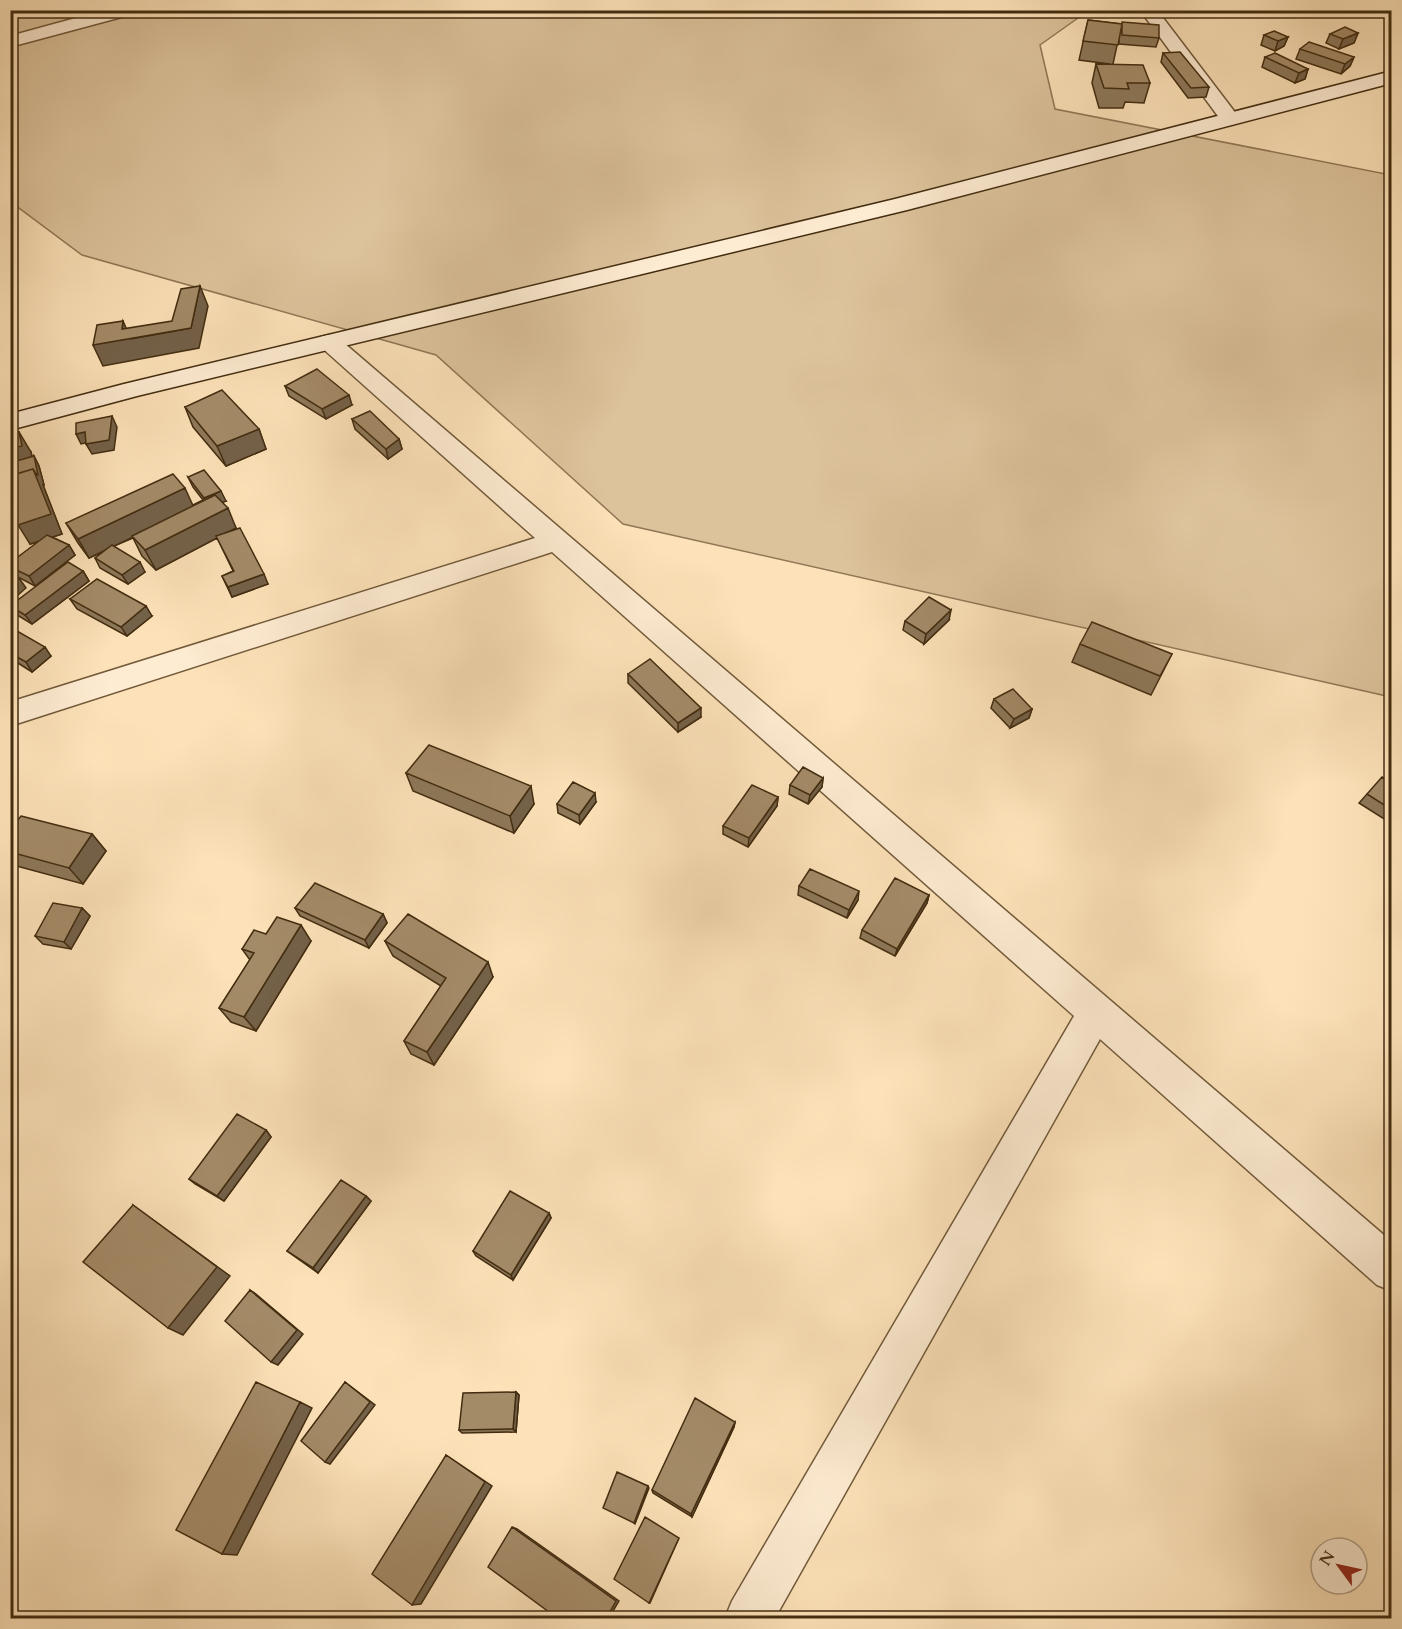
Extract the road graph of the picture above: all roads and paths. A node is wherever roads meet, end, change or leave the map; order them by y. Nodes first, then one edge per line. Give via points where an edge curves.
1 (126, 10) edge
2 (1148, 10) edge
3 (10, 42) edge
4 (1392, 77) edge
5 (1230, 119) junction
6 (329, 342) junction
7 (10, 422) edge
8 (556, 541) junction
9 (10, 714) edge
10 (1096, 1012) junction
11 (1392, 1270) edge
12 (749, 1618) edge

1 - 3 street
2 - 5 street
4 - 5 street
5 - 6 street via 899,205
6 - 7 street
6 - 8 street
8 - 9 street
8 - 10 street
10 - 11 street
10 - 12 street

